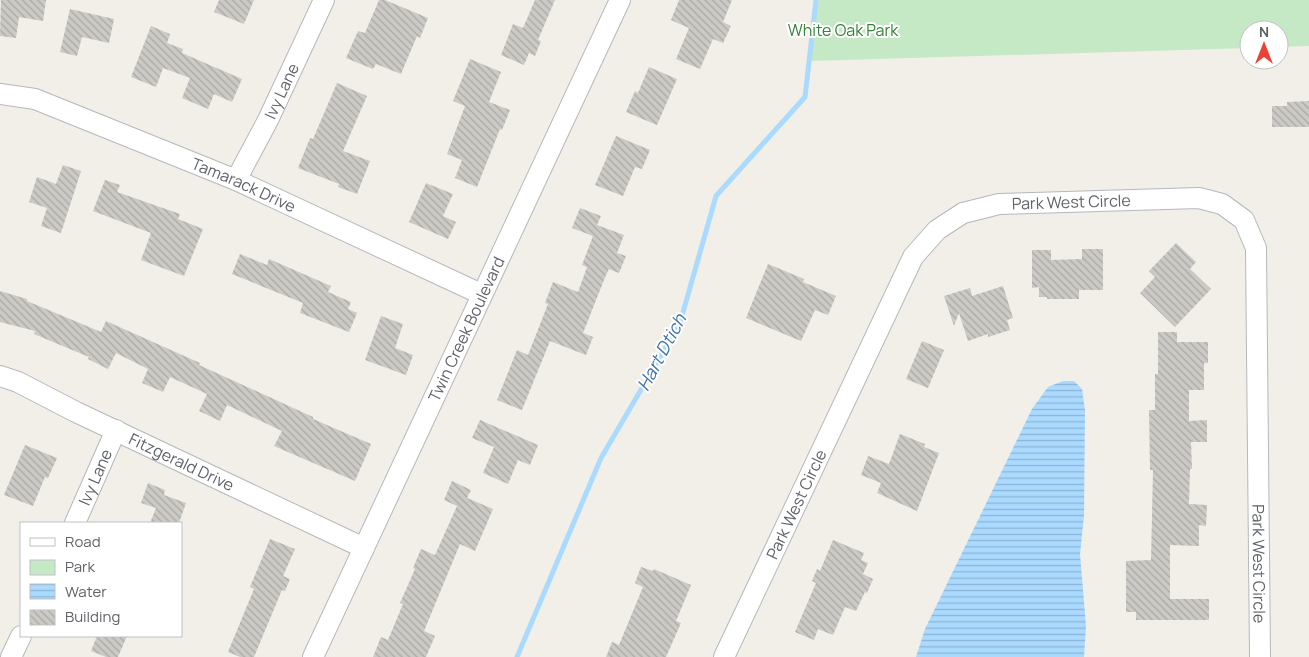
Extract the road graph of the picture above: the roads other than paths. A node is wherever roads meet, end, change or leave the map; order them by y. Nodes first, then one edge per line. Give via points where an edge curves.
1 (324, 0) edge
2 (620, 0) edge
3 (0, 94) edge
4 (236, 180) junction
5 (481, 294) junction
6 (0, 376) edge
7 (116, 430) junction
8 (74, 522) edge
9 (364, 548) junction
10 (21, 637) edge
11 (11, 657) edge
12 (313, 657) edge
13 (724, 657) edge
14 (1260, 657) edge

1 - 4 street, Ivy Lane
2 - 5 street, Twin Creek Boulevard
3 - 4 street, Tamarack Drive via 35,99
4 - 5 street, Tamarack Drive
5 - 9 street, Twin Creek Boulevard
6 - 7 street, Fitzgerald Drive
7 - 8 street, Ivy Lane
7 - 9 street, Fitzgerald Drive
9 - 12 street, Twin Creek Boulevard
10 - 11 street
13 - 14 street, Park West Circle via 912,257 936,230 963,213 999,204 1199,198 1222,204 1244,220 1256,248

